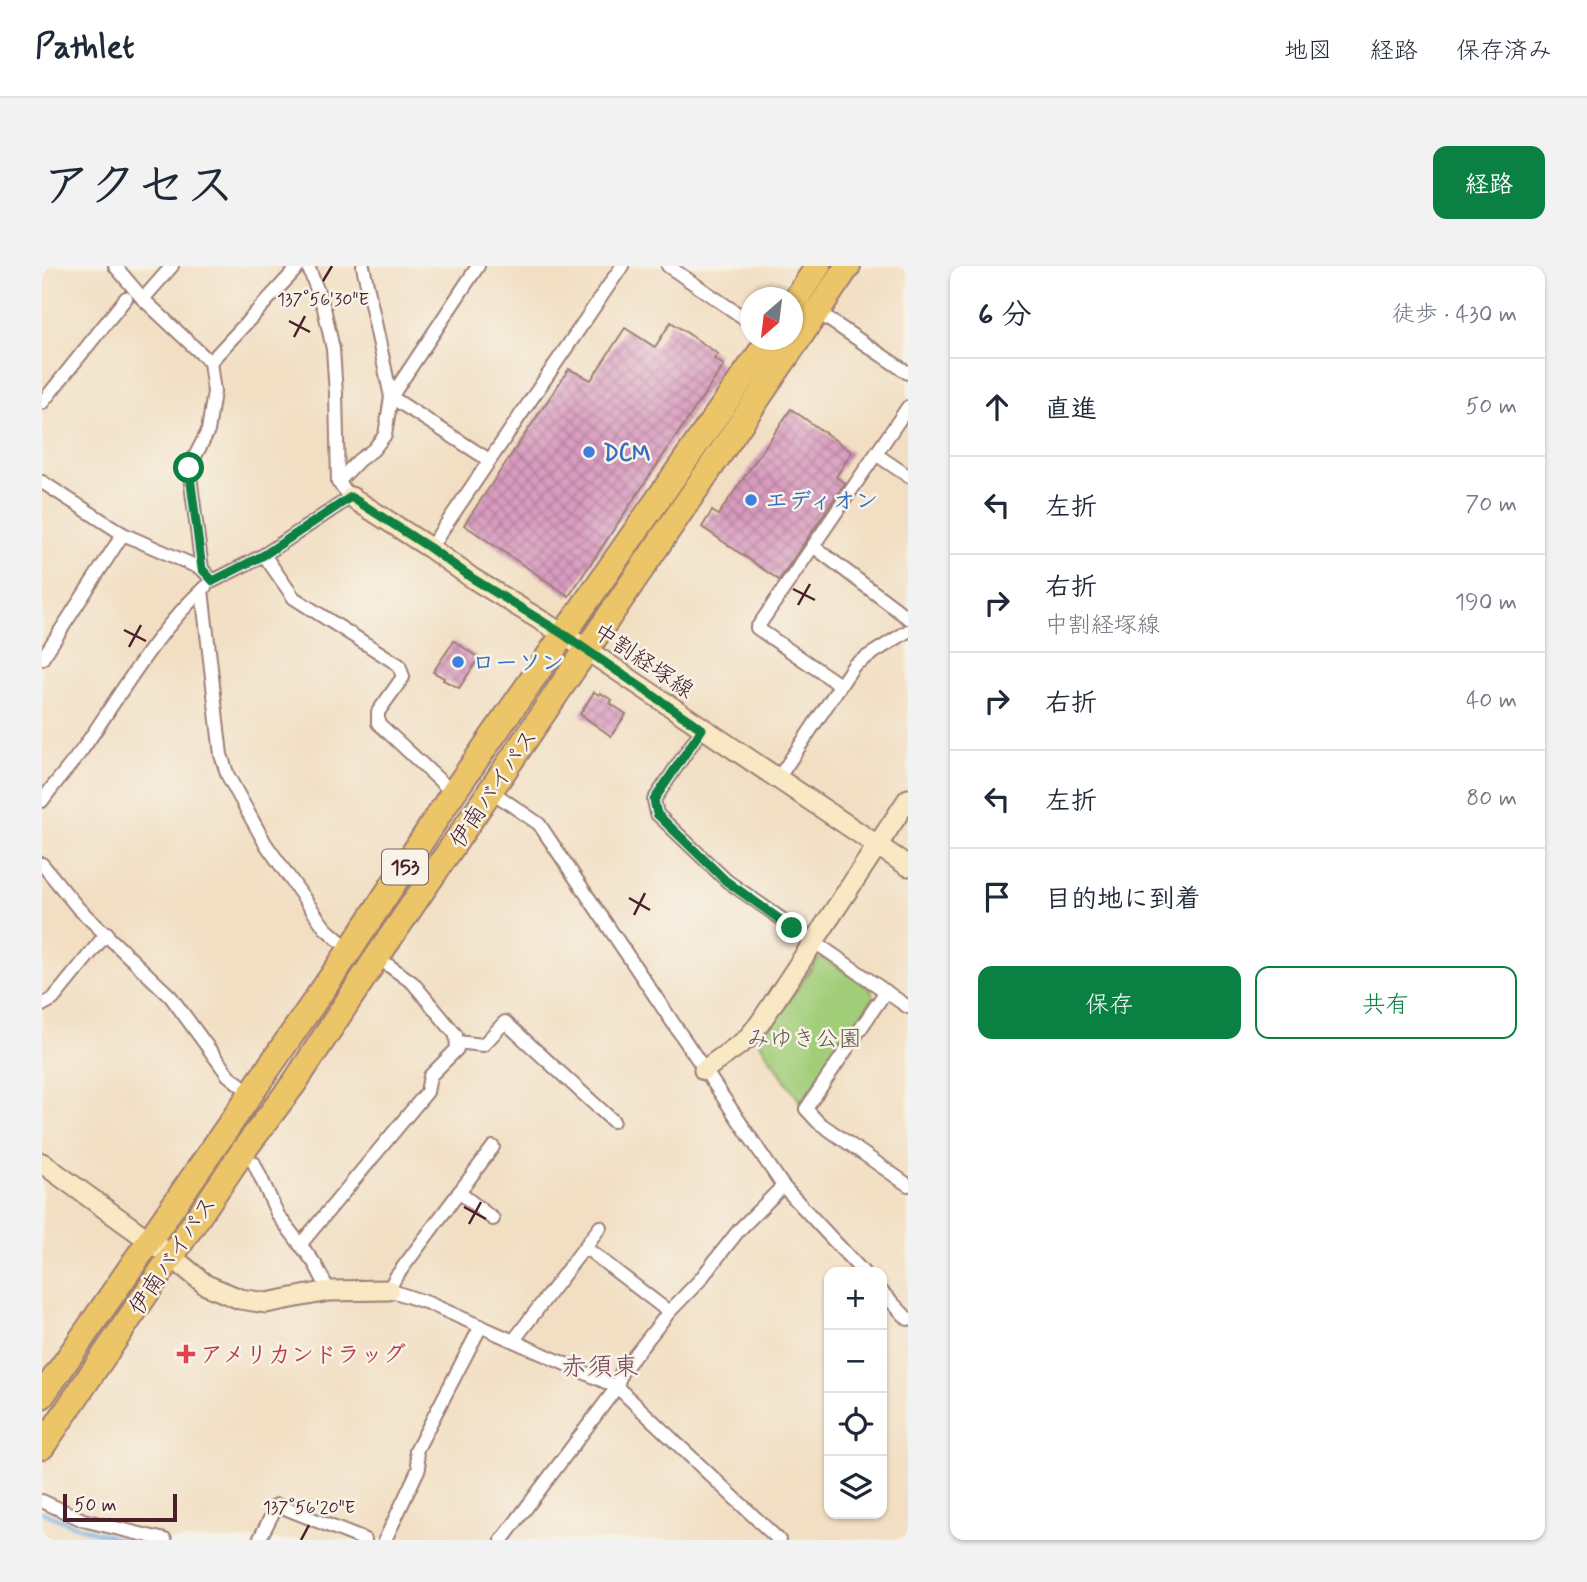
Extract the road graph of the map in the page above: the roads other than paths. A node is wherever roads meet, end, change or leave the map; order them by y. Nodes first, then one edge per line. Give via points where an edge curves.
1 (115, 266) edge
2 (172, 266) edge
3 (299, 266) edge
4 (308, 266) edge
5 (363, 266) edge
6 (478, 266) edge
7 (621, 266) edge
8 (668, 266) edge
9 (818, 266) edge
10 (848, 266) edge
11 (126, 298) dead end
12 (143, 299) junction
13 (804, 308) edge
14 (740, 315) edge
15 (762, 350) edge
16 (210, 362) junction
17 (908, 373) edge
18 (391, 397) junction
19 (42, 403) edge
20 (908, 407) edge
21 (877, 455) junction
22 (489, 460) junction
23 (908, 476) edge
24 (42, 482) edge
25 (344, 490) junction
26 (123, 534) junction
27 (813, 546) junction
28 (430, 548) junction
29 (264, 555) junction
30 (202, 569) junction
31 (213, 581) junction
32 (202, 590) junction
33 (908, 618) edge
34 (908, 631) edge
35 (563, 634) junction
36 (586, 650) junction
37 (42, 659) edge
38 (840, 685) junction
39 (702, 729) junction
40 (777, 780) junction
41 (491, 791) junction
42 (453, 793) junction
43 (908, 799) edge
44 (42, 800) edge
45 (876, 845) junction
46 (42, 864) edge
47 (908, 866) edge
48 (107, 933) junction
49 (812, 943) junction
50 (350, 950) junction
51 (377, 957) junction
52 (886, 991) junction
53 (42, 1006) edge
54 (908, 1007) edge
55 (457, 1042) junction
56 (704, 1070) junction
57 (251, 1094) junction
58 (613, 1121) dead end
59 (493, 1147) dead end
60 (42, 1163) edge
61 (254, 1163) dead end
62 (908, 1185) edge
63 (783, 1186) junction
64 (459, 1192) junction
65 (493, 1219) dead end
66 (600, 1227) dead end
67 (149, 1241) junction
68 (300, 1245) junction
69 (586, 1248) junction
70 (172, 1257) junction
71 (858, 1267) edge
72 (389, 1290) junction
73 (329, 1291) junction
74 (887, 1297) edge
75 (669, 1312) junction
76 (908, 1319) edge
77 (481, 1326) junction
78 (514, 1340) junction
79 (617, 1387) junction
80 (42, 1396) edge
81 (42, 1447) edge
82 (42, 1501) edge
83 (165, 1540) edge
84 (259, 1540) edge
85 (365, 1540) edge
86 (384, 1540) edge
87 (502, 1540) edge
88 (779, 1540) edge

1 - 12 street
2 - 12 street
3 - 16 street
4 - 25 street via 324,308 332,349
5 - 18 street
6 - 18 street
7 - 22 street
8 - 14 street
9 - 13 highway, 伊南バイパス / 153
10 - 13 highway, 伊南バイパス / 153
11 - 19 street
12 - 16 street
13 - 17 street
13 - 36 highway, 伊南バイパス / 153
15 - 35 highway, 伊南バイパス / 153
16 - 30 street via 214,392 208,431 189,468
18 - 22 street
18 - 25 street via 385,435 359,460
20 - 21 street
21 - 23 street
21 - 27 street
22 - 28 street
24 - 26 street
25 - 28 street, 中割経塚線
25 - 29 street
26 - 30 street
26 - 37 street
27 - 33 street
27 - 38 street via 757,628
28 - 35 street, 中割経塚線
29 - 31 street
29 - 42 street via 294,598 399,665 402,677 378,712 378,723
30 - 31 street
31 - 32 street
32 - 44 street via 134,670
32 - 50 street via 221,755 228,776 272,854 324,928
34 - 38 street via 854,666
35 - 36 street, 中割経塚線
35 - 42 highway, 伊南バイパス / 153
36 - 39 street, 中割経塚線
36 - 41 highway, 伊南バイパス / 153
38 - 40 street
39 - 40 street, 中割経塚線
39 - 49 street via 654,800 657,814 726,881
40 - 45 street, 中割経塚線
41 - 51 highway, 伊南バイパス / 153
41 - 56 street via 539,824
42 - 50 highway, 伊南バイパス / 153
43 - 45 street
45 - 47 street, 中割経塚線
45 - 49 street
46 - 48 street via 78,908
48 - 53 street via 53,999
48 - 57 street via 171,997 228,1075
49 - 52 street
49 - 56 street via 747,1040
50 - 57 highway, 伊南バイパス / 153
51 - 55 street via 413,983
51 - 70 highway, 伊南バイパス / 153
52 - 54 street
52 - 62 street via 806,1109
55 - 58 street via 483,1045 505,1022
55 - 68 street via 457,1049 430,1076 427,1092
56 - 63 street
57 - 67 highway, 伊南バイパス / 153
59 - 64 street
60 - 67 street
61 - 68 street via 278,1215
63 - 71 street
63 - 75 street
64 - 65 street
64 - 72 street
66 - 69 street
67 - 70 street
67 - 80 highway, 伊南バイパス / 153
68 - 73 street
69 - 75 street
69 - 78 street
70 - 73 street via 206,1284 240,1298 266,1303
70 - 81 highway, 伊南バイパス / 153
72 - 73 street
72 - 77 street
74 - 76 street
75 - 79 street via 621,1373
77 - 78 street
77 - 86 street via 416,1451 419,1468
78 - 79 street
79 - 87 street
79 - 88 street
82 - 83 street via 83,1520
84 - 85 street via 277,1505

